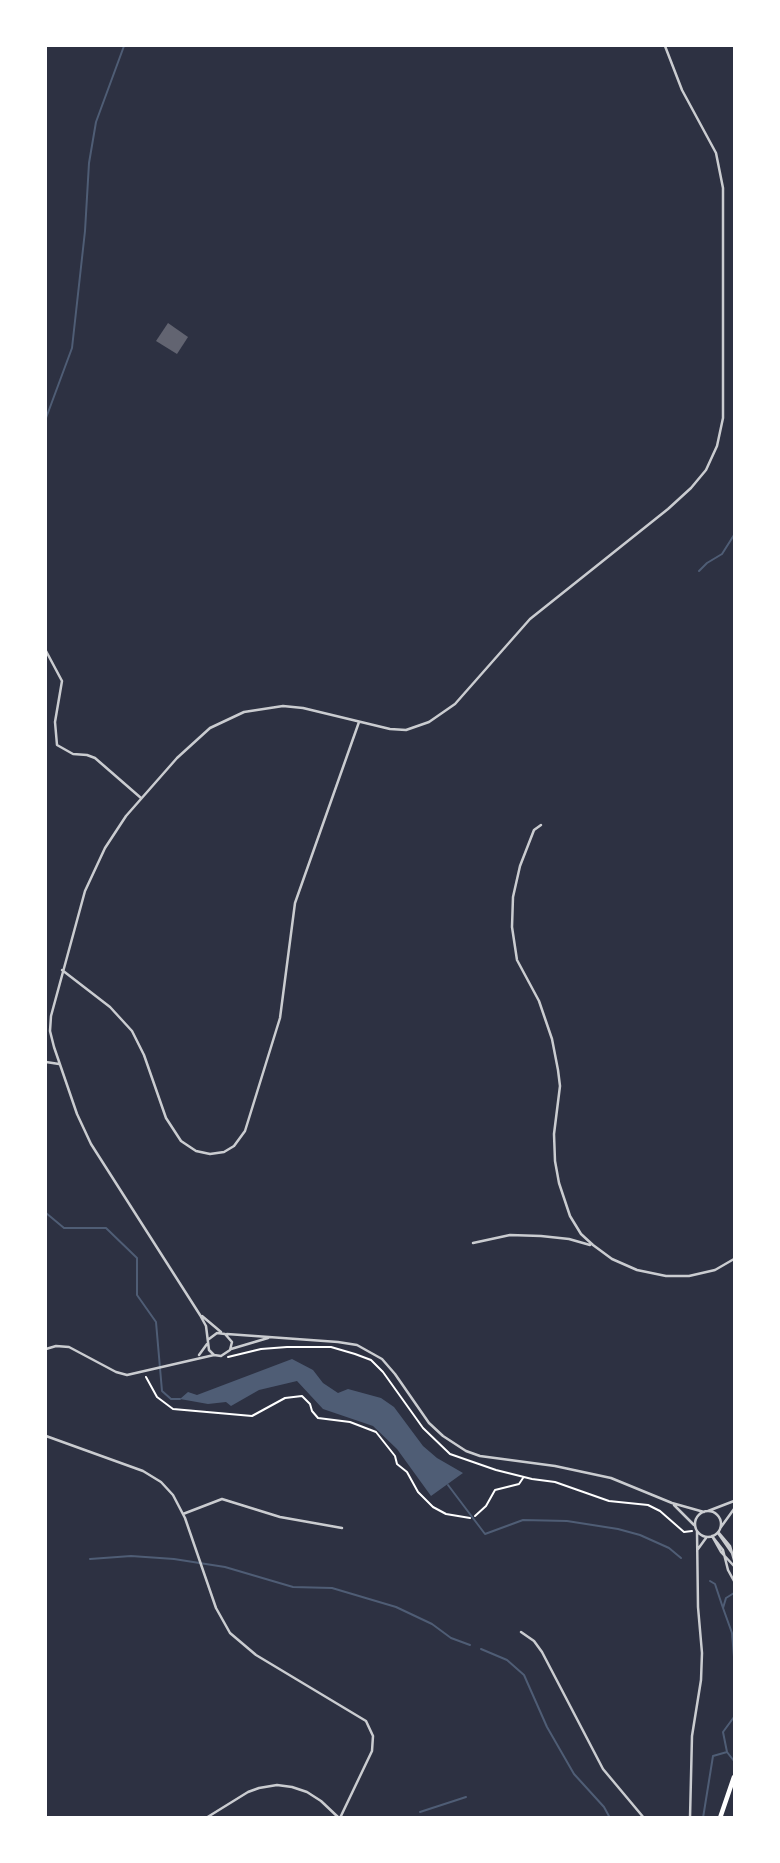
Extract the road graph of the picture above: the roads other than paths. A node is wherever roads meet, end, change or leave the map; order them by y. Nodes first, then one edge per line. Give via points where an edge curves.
1 (665, 46) edge
2 (46, 651) edge
3 (359, 722) junction
4 (141, 798) junction
5 (541, 824) dead end
6 (62, 970) junction
7 (46, 1062) edge
8 (60, 1064) junction
9 (473, 1243) dead end
10 (593, 1245) junction
11 (734, 1259) edge
12 (200, 1315) junction
13 (225, 1334) junction
14 (271, 1338) junction
15 (208, 1341) junction
16 (46, 1349) edge
17 (230, 1350) junction
18 (214, 1355) junction
19 (196, 1358) junction
20 (46, 1436) edge
21 (734, 1501) edge
22 (672, 1503) junction
23 (734, 1509) edge
24 (706, 1512) junction
25 (183, 1514) junction
26 (721, 1527) junction
27 (342, 1528) dead end
28 (696, 1529) junction
29 (718, 1532) junction
30 (712, 1536) junction
31 (707, 1537) junction
32 (698, 1549) junction
33 (734, 1557) edge
34 (727, 1559) junction
35 (734, 1566) edge
36 (734, 1581) edge
37 (522, 1632) dead end
38 (734, 1777) edge
39 (206, 1818) edge
40 (340, 1818) edge
41 (644, 1818) edge
42 (690, 1818) edge
43 (720, 1818) edge

1 - 3 street via 721,170 724,410 712,459 700,479 668,509 524,625 449,710 406,730
2 - 4 street via 62,681 57,745 95,758
3 - 4 street via 283,706 232,716 202,734
3 - 6 street via 295,903 280,1018 244,1131 233,1146 209,1154 181,1141 166,1118 132,1031 110,1007
4 - 6 street via 98,859
5 - 10 street via 532,834 518,872 513,944 539,1002 558,1070 554,1145 558,1184 575,1225
6 - 8 street via 50,1026
7 - 8 street
8 - 12 street via 98,1158
9 - 10 street via 541,1236
10 - 11 street via 625,1266 666,1276 702,1274
12 - 13 street
12 - 15 street
13 - 14 street
13 - 15 street via 214,1334
13 - 17 street via 232,1342
14 - 17 street
14 - 22 street via 338,1342 366,1349 391,1369 429,1423 466,1451 611,1478
15 - 18 street
15 - 19 street
16 - 19 street via 69,1347 127,1375
17 - 18 street
18 - 19 street
20 - 25 street via 149,1475 169,1491
21 - 24 street
22 - 24 street
22 - 28 street
23 - 26 street
24 - 26 street via 717,1514
24 - 28 street via 696,1519
25 - 27 street via 222,1499 280,1517
25 - 40 street via 219,1615 237,1641 360,1716 370,1727 371,1755
26 - 29 street
28 - 31 street
28 - 32 street
29 - 30 street
29 - 33 street
30 - 31 street
30 - 34 street
31 - 32 street
32 - 42 street via 701,1680 692,1737
34 - 35 street
34 - 36 street
37 - 41 street via 542,1652 603,1769
38 - 43 main road
39 - 40 street via 248,1792 276,1785 311,1795

